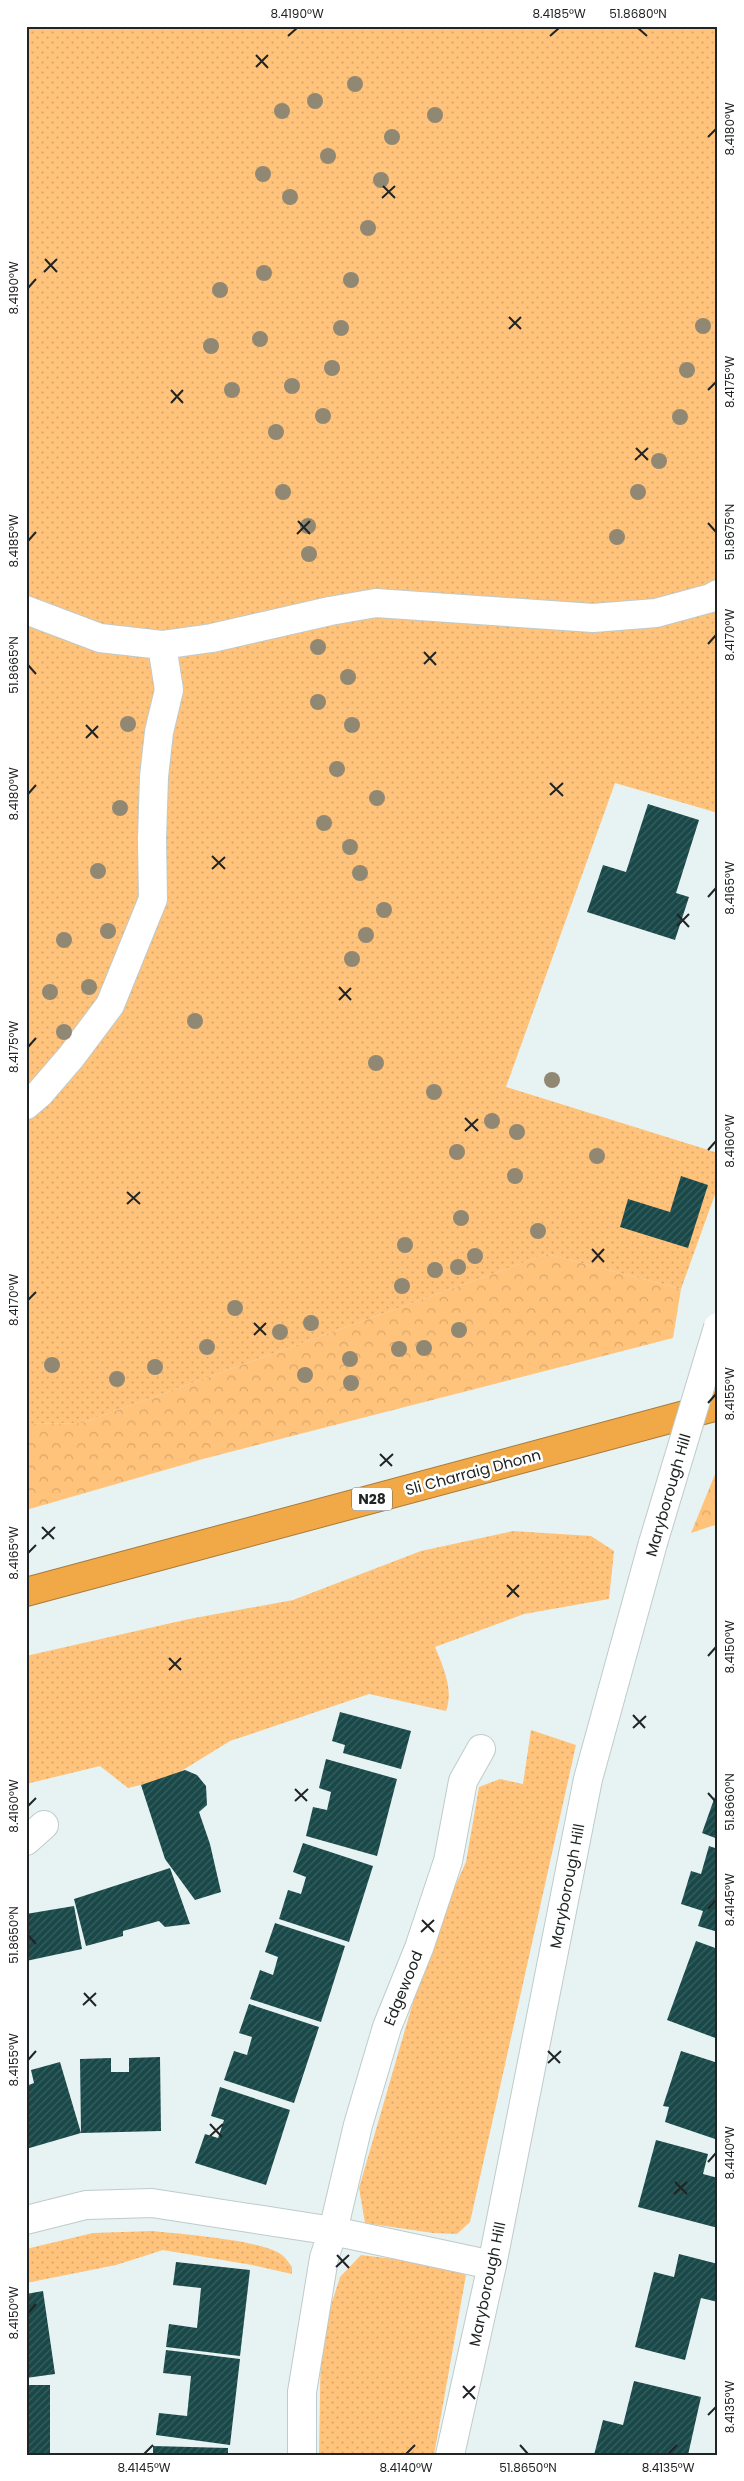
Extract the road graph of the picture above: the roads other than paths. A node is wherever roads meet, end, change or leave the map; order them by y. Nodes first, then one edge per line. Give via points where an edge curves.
1 (718, 594) edge
2 (26, 610) edge
3 (162, 645) junction
4 (26, 1105) edge
5 (718, 1327) edge
6 (718, 1406) edge
7 (26, 1592) edge
8 (481, 1749) dead end
9 (26, 2220) edge
10 (333, 2231) junction
11 (492, 2265) junction
12 (302, 2455) edge
13 (450, 2455) edge

1 - 3 street via 656,613 593,618 376,603 212,638
2 - 3 street via 100,638
3 - 4 street via 169,690 159,732 154,777 153,899 110,1005 71,1057
5 - 11 street, Maryborough Hill, bridge via 653,1543 588,1778
6 - 7 highway, Sli Charraig Dhonn / N28
8 - 10 street, Edgewood via 463,1781 448,1860 419,1948 387,2027 358,2125
9 - 10 street via 86,2205 152,2203
10 - 11 street
10 - 12 street, Edgewood via 324,2258 302,2392
11 - 13 street, Maryborough Hill

